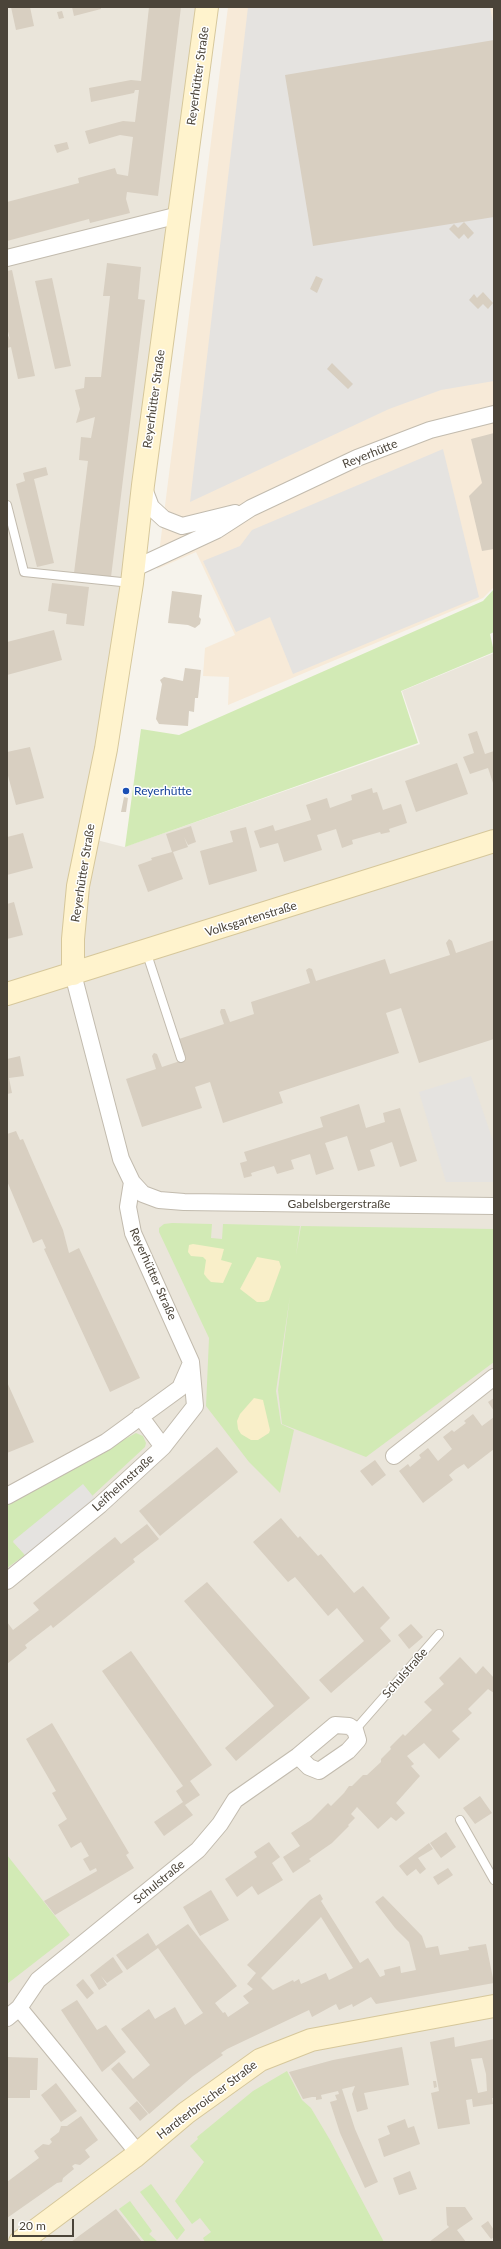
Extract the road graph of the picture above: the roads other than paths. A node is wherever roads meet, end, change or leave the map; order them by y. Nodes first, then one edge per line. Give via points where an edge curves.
1 (207, 7) edge
2 (179, 215) junction
3 (7, 258) edge
4 (494, 414) edge
5 (143, 485) junction
6 (7, 505) edge
7 (251, 508) junction
8 (132, 576) junction
9 (494, 841) edge
10 (146, 952) junction
11 (73, 974) junction
12 (7, 994) edge
13 (181, 1058) dead end
14 (132, 1182) junction
15 (184, 1202) joint
16 (494, 1206) edge
17 (183, 1341) joint
18 (191, 1362) junction
19 (494, 1377) edge
20 (140, 1416) junction
21 (163, 1447) junction
22 (394, 1456) dead end
23 (7, 1496) edge
24 (7, 1581) edge
25 (439, 1634) dead end
26 (355, 1730) junction
27 (298, 1756) junction
28 (460, 1820) dead end
29 (494, 1880) edge
30 (494, 2006) edge
31 (13, 2013) edge
32 (138, 2153) junction
33 (20, 2242) edge

1 - 2 street, Reyerhütter Straße
2 - 3 street
2 - 5 street, Reyerhütter Straße
4 - 7 street, Reyerhütte via 430,430 357,458
5 - 7 street, Reyerhütte via 151,507 164,519 182,526
5 - 8 street, Reyerhütter Straße
6 - 8 lane via 24,572
7 - 8 street, Reyerhütte via 217,530
8 - 11 street, Reyerhütter Straße via 106,749 78,886
9 - 10 street, Volksgartenstraße
10 - 11 street, Volksgartenstraße
10 - 13 lane
11 - 12 street, Volksgartenstraße
11 - 14 street, Reyerhütter Straße via 121,1159
14 - 15 street, Reyerhütter Straße via 143,1194 159,1200
14 - 17 street, Reyerhütter Straße via 128,1207 133,1233
15 - 16 street, Gabelsbergerstraße
17 - 18 street, Leifhelmstraße
18 - 20 street via 180,1388
18 - 21 street, Leifhelmstraße via 195,1406
19 - 22 street
20 - 21 street
20 - 23 street via 106,1442
21 - 24 street, Leifhelmstraße via 100,1505
25 - 26 lane, Schulstraße
26 - 27 street, Schulstraße via 349,1726 335,1725
26 - 27 street, Schulstraße via 358,1740 348,1751 319,1771 308,1767
27 - 31 street, Schulstraße via 235,1800 220,1824 198,1850 38,1980
28 - 29 lane
30 - 32 street, Hardterbroicher Straße via 311,2040 260,2060 186,2113
31 - 32 street, Schulstraße
32 - 33 street, Hardterbroicher Straße

